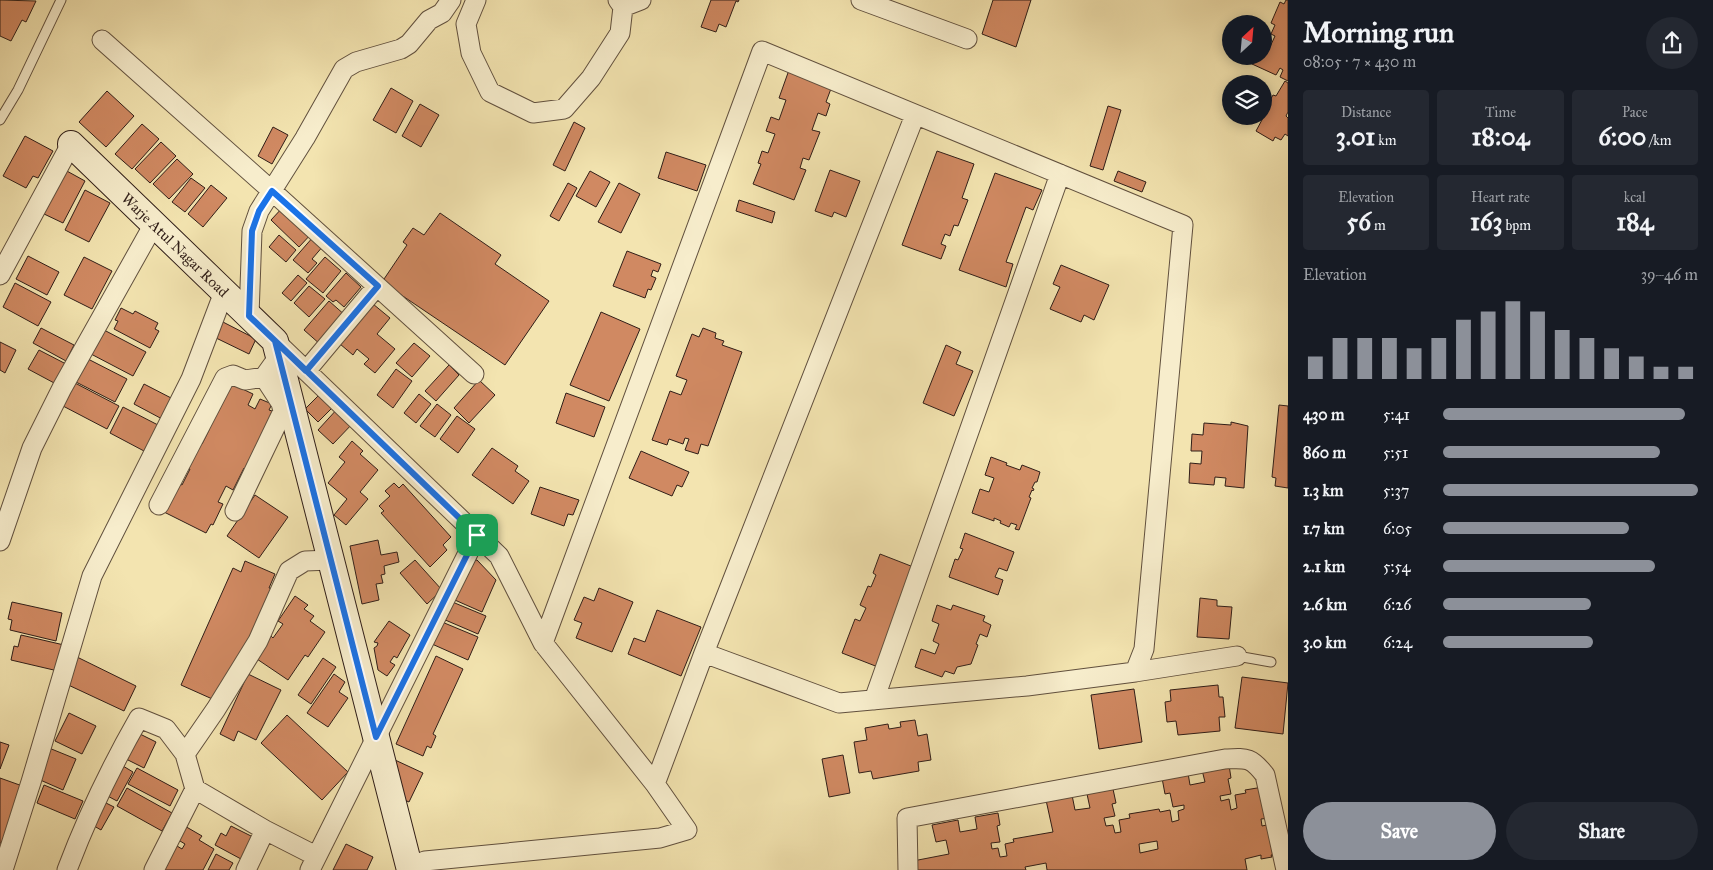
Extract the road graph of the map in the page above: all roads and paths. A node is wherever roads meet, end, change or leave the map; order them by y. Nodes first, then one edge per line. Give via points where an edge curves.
1 (61, 0) edge
2 (451, 0) edge
3 (476, 0) edge
4 (641, 0) edge
5 (860, 0) edge
6 (621, 4) edge
7 (967, 39) dead end
8 (102, 40) dead end
9 (915, 115) junction
10 (0, 120) edge
11 (71, 144) joint
12 (1060, 174) junction
13 (272, 191) junction
14 (154, 224) junction
15 (0, 275) edge
16 (378, 286) junction
17 (224, 292) junction
18 (249, 316) junction
19 (277, 348) junction
20 (306, 371) junction
21 (474, 374) dead end
22 (264, 377) junction
23 (159, 505) dead end
24 (235, 511) dead end
25 (477, 535) junction
26 (0, 541) edge
27 (331, 560) junction
28 (543, 643) junction
29 (704, 654) junction
30 (1237, 656) joint
31 (1271, 662) dead end
32 (1135, 672) junction
33 (874, 700) junction
34 (376, 737) junction
35 (185, 754) junction
36 (655, 784) junction
37 (195, 789) junction
38 (265, 830) junction
39 (313, 863) edge
40 (410, 869) edge
41 (3, 870) edge
42 (67, 870) edge
43 (154, 870) edge
44 (246, 870) edge
45 (908, 870) edge
46 (1286, 870) edge

1 - 10 lane
2 - 13 street via 409,44 344,69
3 - 6 street via 466,24 471,53 490,92 533,113 564,109 591,78 620,33
4 - 6 street
5 - 7 street
8 - 13 street
9 - 12 street
9 - 28 street via 762,51
9 - 29 street
11 - 14 street, Warje Atul Nagar Road
11 - 15 street
12 - 32 street via 1183,225 1144,649
12 - 33 street
13 - 16 street
13 - 18 street via 259,211 252,231
14 - 17 street, Warje Atul Nagar Road
14 - 26 street via 32,448
16 - 20 street
16 - 21 street
17 - 18 street, Warje Atul Nagar Road
17 - 41 street via 191,380 92,576
18 - 19 street, Warje Atul Nagar Road
19 - 20 street
19 - 22 street
19 - 27 street
20 - 25 street
22 - 23 street via 245,380 233,375 225,378
22 - 24 street via 281,403 282,411
25 - 28 street via 499,556
25 - 34 street
27 - 34 street
27 - 35 street via 305,561 289,571 258,641
28 - 36 street
29 - 33 street via 839,703
29 - 36 street
30 - 31 lane
30 - 32 street
32 - 33 street
34 - 39 street
34 - 40 street
35 - 37 street
35 - 42 street via 166,729 139,718 89,814
36 - 40 street via 687,830 660,838 425,862
37 - 38 street
37 - 43 street
38 - 39 street
38 - 44 street
45 - 46 street via 907,818 1226,758 1246,758 1265,775

